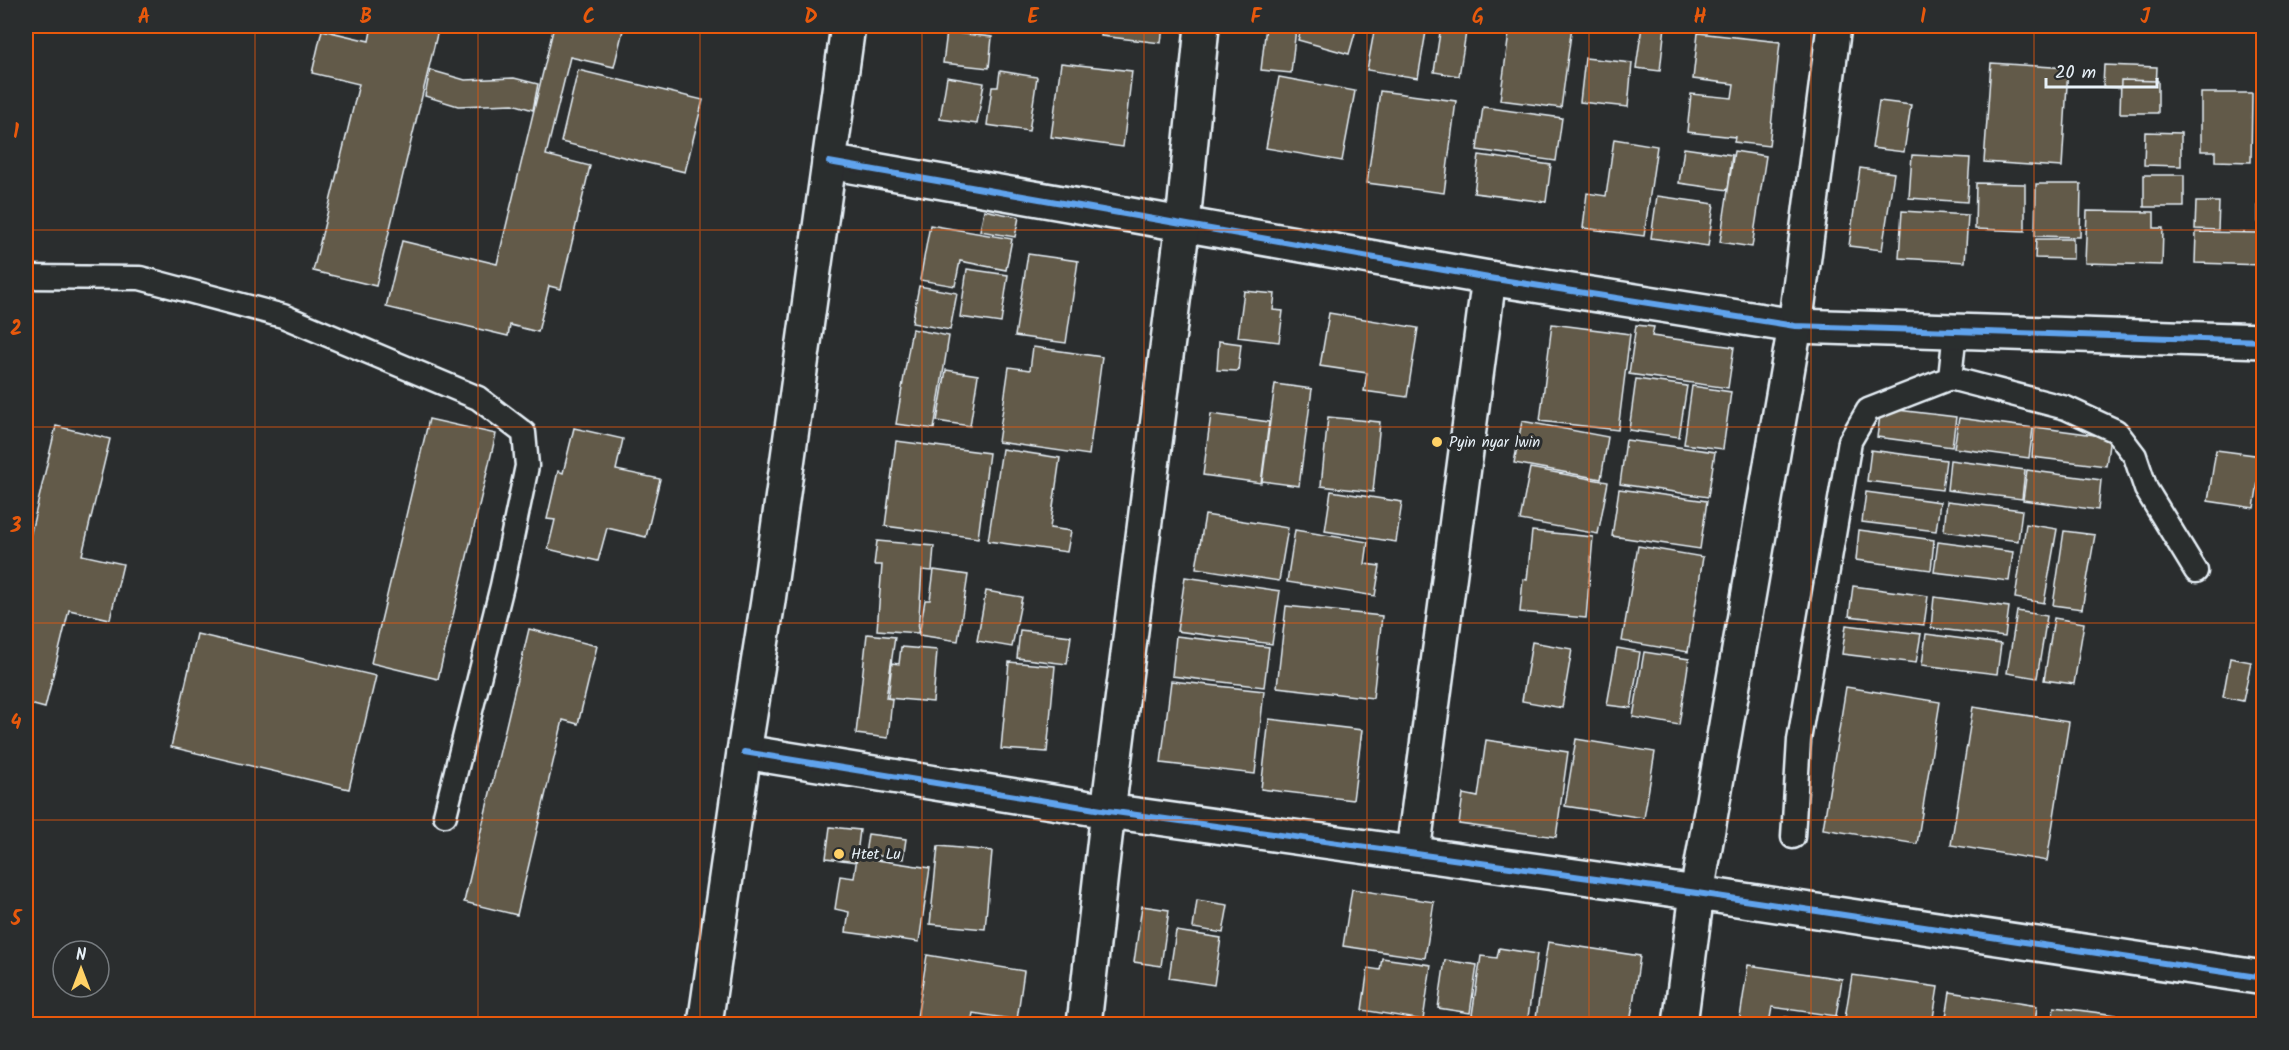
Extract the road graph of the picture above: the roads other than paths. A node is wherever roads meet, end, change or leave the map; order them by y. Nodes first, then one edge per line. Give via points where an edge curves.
1 (848, 26) edge
2 (1202, 26) edge
3 (1834, 26) edge
4 (829, 162) junction
5 (1184, 223) junction
6 (26, 277) edge
7 (1489, 278) junction
8 (1795, 326) junction
9 (1955, 331) junction
10 (2264, 341) edge
11 (1950, 378) junction
12 (2196, 572) dead end
13 (744, 752) junction
14 (1108, 811) junction
15 (445, 815) dead end
16 (1793, 837) dead end
17 (1413, 852) junction
18 (1697, 893) junction
19 (2264, 978) edge
20 (705, 1024) edge
21 (1084, 1024) edge
22 (1680, 1024) edge

1 - 4 street
2 - 5 street
3 - 8 street
4 - 5 street
4 - 13 street
5 - 7 street
5 - 14 street
6 - 15 lane via 140,278 283,316 478,398 524,433 527,466 502,586
7 - 8 street
7 - 17 street
8 - 9 street
8 - 18 street
9 - 10 street
9 - 11 lane
11 - 12 lane via 2066,408 2116,431 2134,456 2146,489
11 - 16 lane via 1868,410 1850,441 1799,740
13 - 14 street
13 - 20 street
14 - 17 street
14 - 21 street
17 - 18 street
18 - 19 street
18 - 22 street

